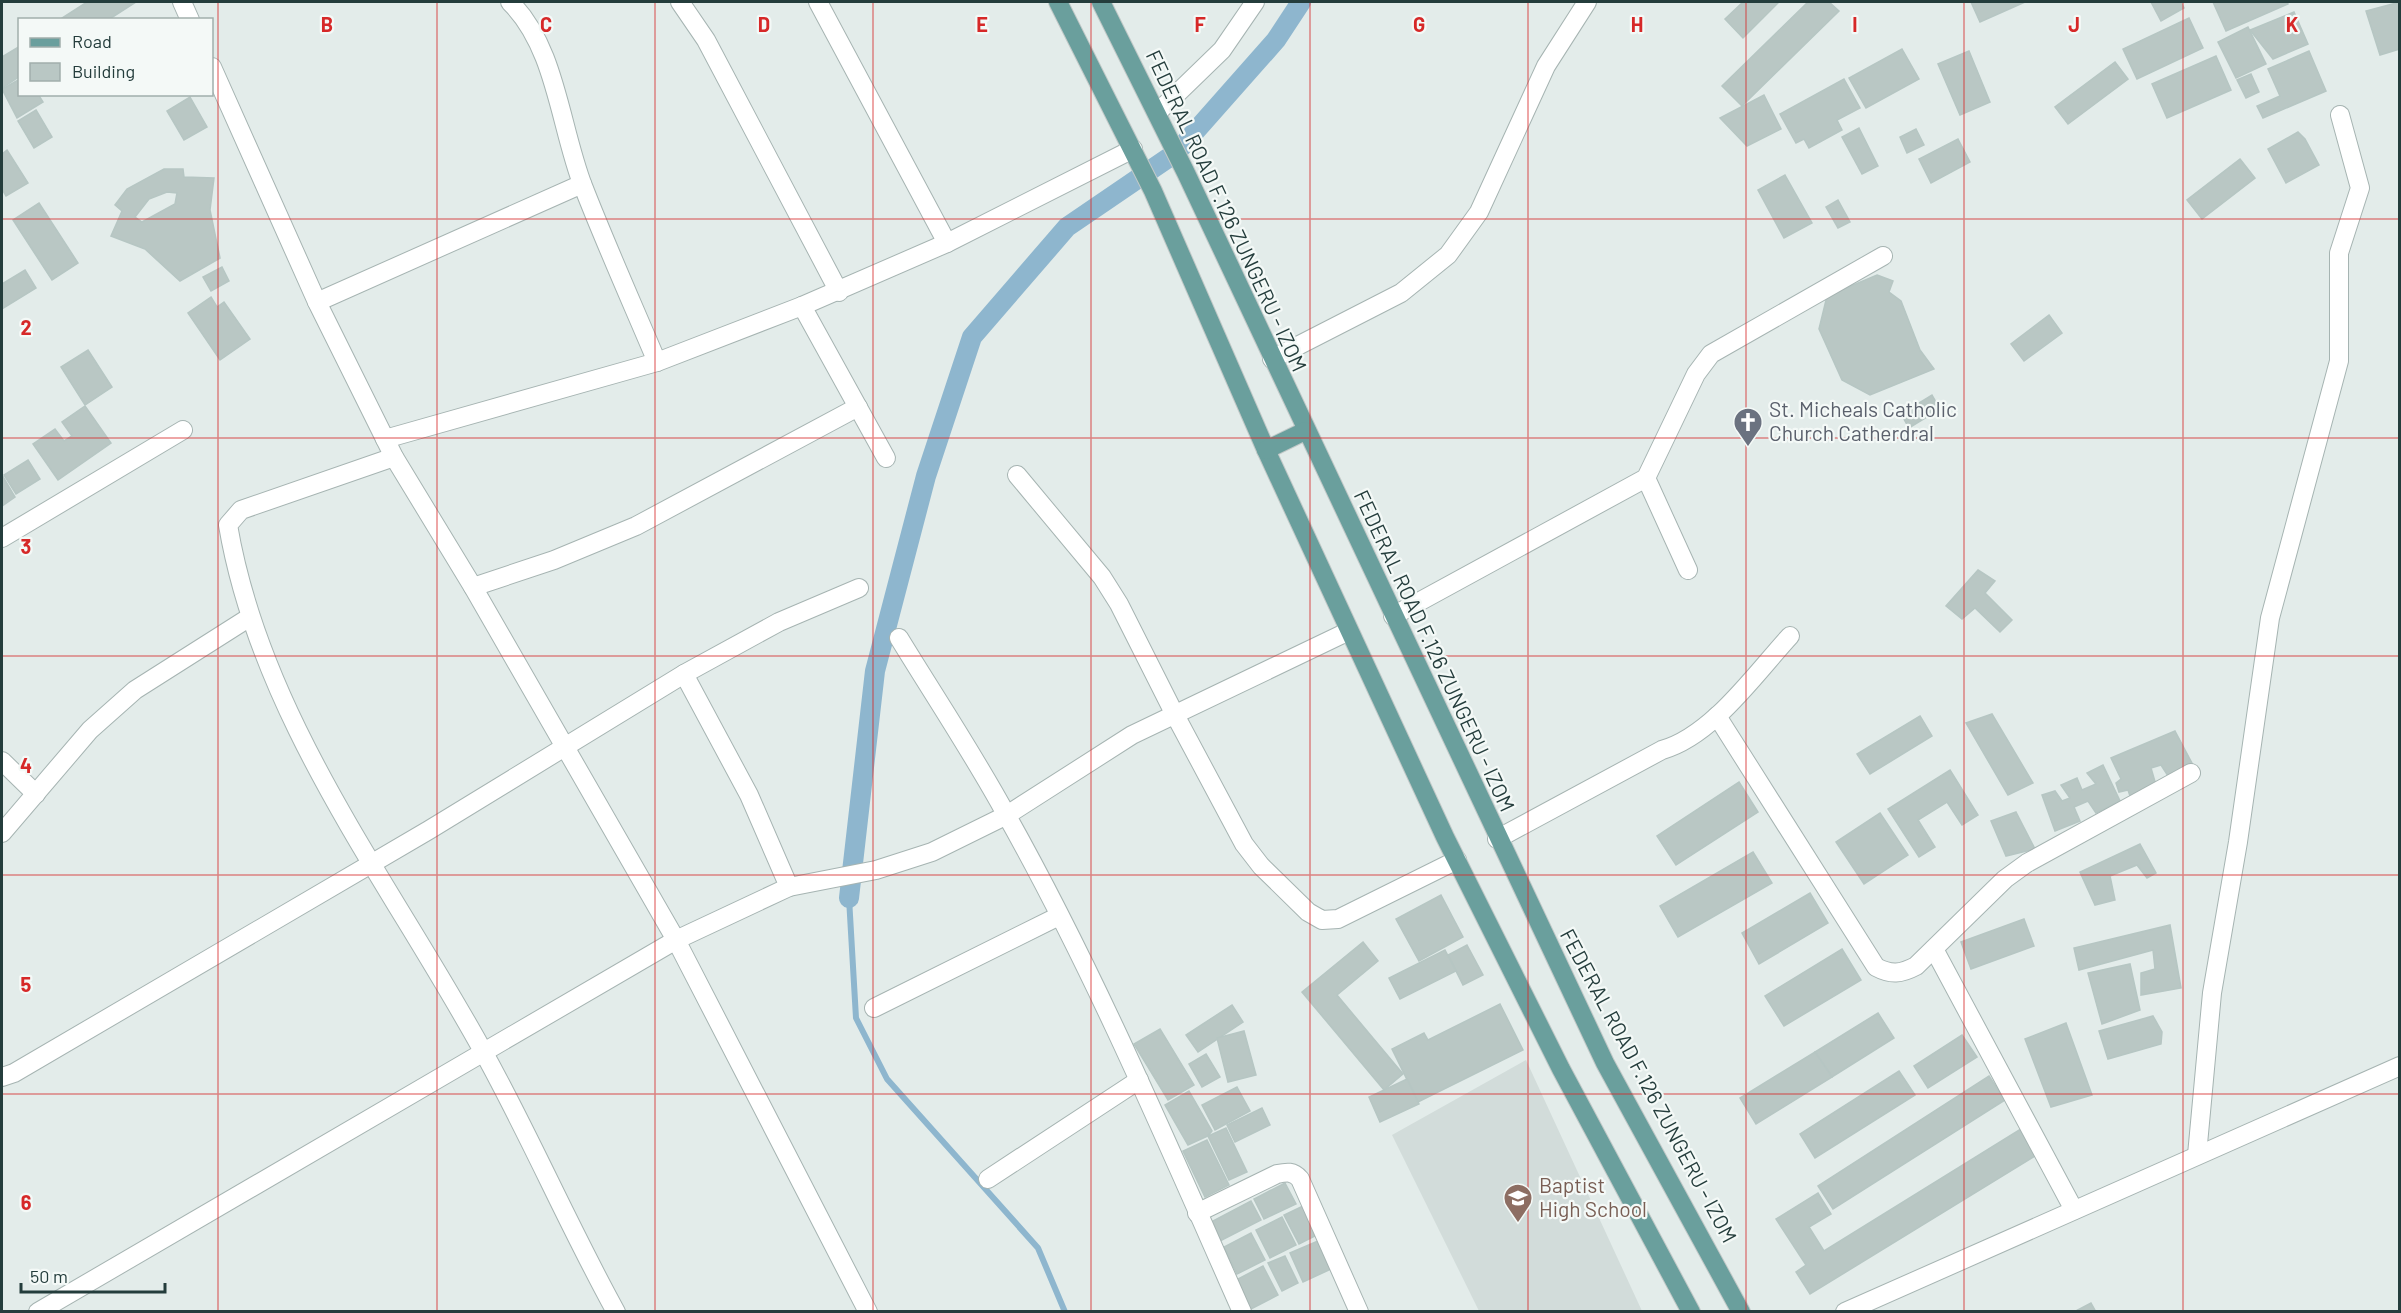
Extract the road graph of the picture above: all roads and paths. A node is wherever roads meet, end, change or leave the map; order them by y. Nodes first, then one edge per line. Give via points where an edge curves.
1 (182, 2) edge
2 (510, 2) edge
3 (680, 2) edge
4 (818, 2) edge
5 (1058, 2) edge
6 (1101, 2) edge
7 (1255, 2) edge
8 (1587, 2) edge
9 (189, 18) edge
10 (213, 69) edge
11 (2340, 115) dead end
12 (1160, 118) junction
13 (1135, 153) junction
14 (582, 184) junction
15 (947, 243) junction
16 (1883, 256) dead end
17 (839, 291) junction
18 (317, 302) junction
19 (802, 306) junction
20 (1272, 359) junction
21 (657, 362) junction
22 (858, 407) junction
23 (183, 430) dead end
24 (1305, 431) junction
25 (385, 439) junction
26 (1266, 450) junction
27 (394, 457) junction
28 (886, 458) dead end
29 (1017, 475) dead end
30 (1646, 478) junction
31 (2, 538) edge
32 (1688, 570) dead end
33 (473, 587) junction
34 (859, 588) dead end
35 (1393, 616) junction
36 (250, 617) junction
37 (1349, 631) junction
38 (1790, 636) dead end
39 (899, 638) dead end
40 (684, 674) junction
41 (1174, 714) junction
42 (1717, 716) junction
43 (566, 748) junction
44 (2, 761) edge
45 (2191, 772) dead end
46 (36, 794) junction
47 (1007, 815) junction
48 (2, 833) edge
49 (1497, 839) junction
50 (1456, 860) junction
51 (372, 863) junction
52 (789, 887) junction
53 (1059, 916) junction
54 (676, 939) junction
55 (1934, 949) junction
56 (874, 1008) dead end
57 (484, 1053) junction
58 (2400, 1066) edge
59 (2, 1077) edge
60 (1139, 1080) junction
61 (2197, 1155) junction
62 (988, 1179) dead end
63 (2074, 1210) junction
64 (1197, 1213) junction
65 (38, 1311) edge
66 (616, 1311) edge
67 (868, 1311) edge
68 (1242, 1311) edge
69 (1359, 1311) edge
70 (1691, 1311) edge
71 (1742, 1311) edge
72 (1845, 1311) edge

1 - 9 street
2 - 14 street via 533,30 543,52
3 - 17 street via 706,40
4 - 15 street
5 - 13 main road
6 - 12 main road, FEDERAL ROAD F.126 ZUNGERU - IZOM
7 - 12 street via 1222,50
8 - 20 street via 1546,66 1479,212 1448,255 1401,293
10 - 18 street
11 - 61 street via 2360,188 2339,253 2339,361 2270,618 2212,993
12 - 20 main road, FEDERAL ROAD F.126 ZUNGERU - IZOM
13 - 15 street
13 - 26 main road
14 - 18 street
14 - 21 street
15 - 17 street
16 - 30 street via 1711,354 1696,374
17 - 19 street
18 - 25 street
19 - 21 street
19 - 22 street
20 - 24 main road, FEDERAL ROAD F.126 ZUNGERU - IZOM
21 - 25 street
22 - 28 street
22 - 33 street via 636,526 554,560
23 - 31 street
24 - 26 main road
24 - 35 main road, FEDERAL ROAD F.126 ZUNGERU - IZOM
25 - 27 street
26 - 37 main road
27 - 33 street
27 - 36 street via 241,510 228,525
29 - 41 street via 1102,577
30 - 32 street
30 - 35 street
33 - 43 street
34 - 40 street via 779,622
35 - 49 main road, FEDERAL ROAD F.126 ZUNGERU - IZOM
36 - 46 street via 135,690 90,730
36 - 51 street via 282,695
37 - 41 street
37 - 50 main road
38 - 42 street
39 - 47 street
40 - 43 street
40 - 52 street via 749,795
41 - 47 street via 1132,735
41 - 50 street via 1244,844 1308,912 1322,920 1338,919
42 - 49 street via 1681,745 1662,750
42 - 55 street via 1876,967 1888,973 1903,973
43 - 51 street
43 - 54 street
44 - 46 street
45 - 55 street via 2027,863 2005,879
46 - 48 street
47 - 52 street via 919,858
47 - 53 street
49 - 71 main road, FEDERAL ROAD F.126 ZUNGERU - IZOM via 1605,1063
50 - 70 main road
51 - 57 street
51 - 59 street
52 - 54 street
53 - 56 street
53 - 60 street
54 - 57 street
54 - 67 street
55 - 63 street
57 - 65 street
57 - 66 street
58 - 61 street
60 - 62 street
60 - 64 street
61 - 63 street
63 - 72 street
64 - 68 street
64 - 69 street via 1277,1174 1295,1174

